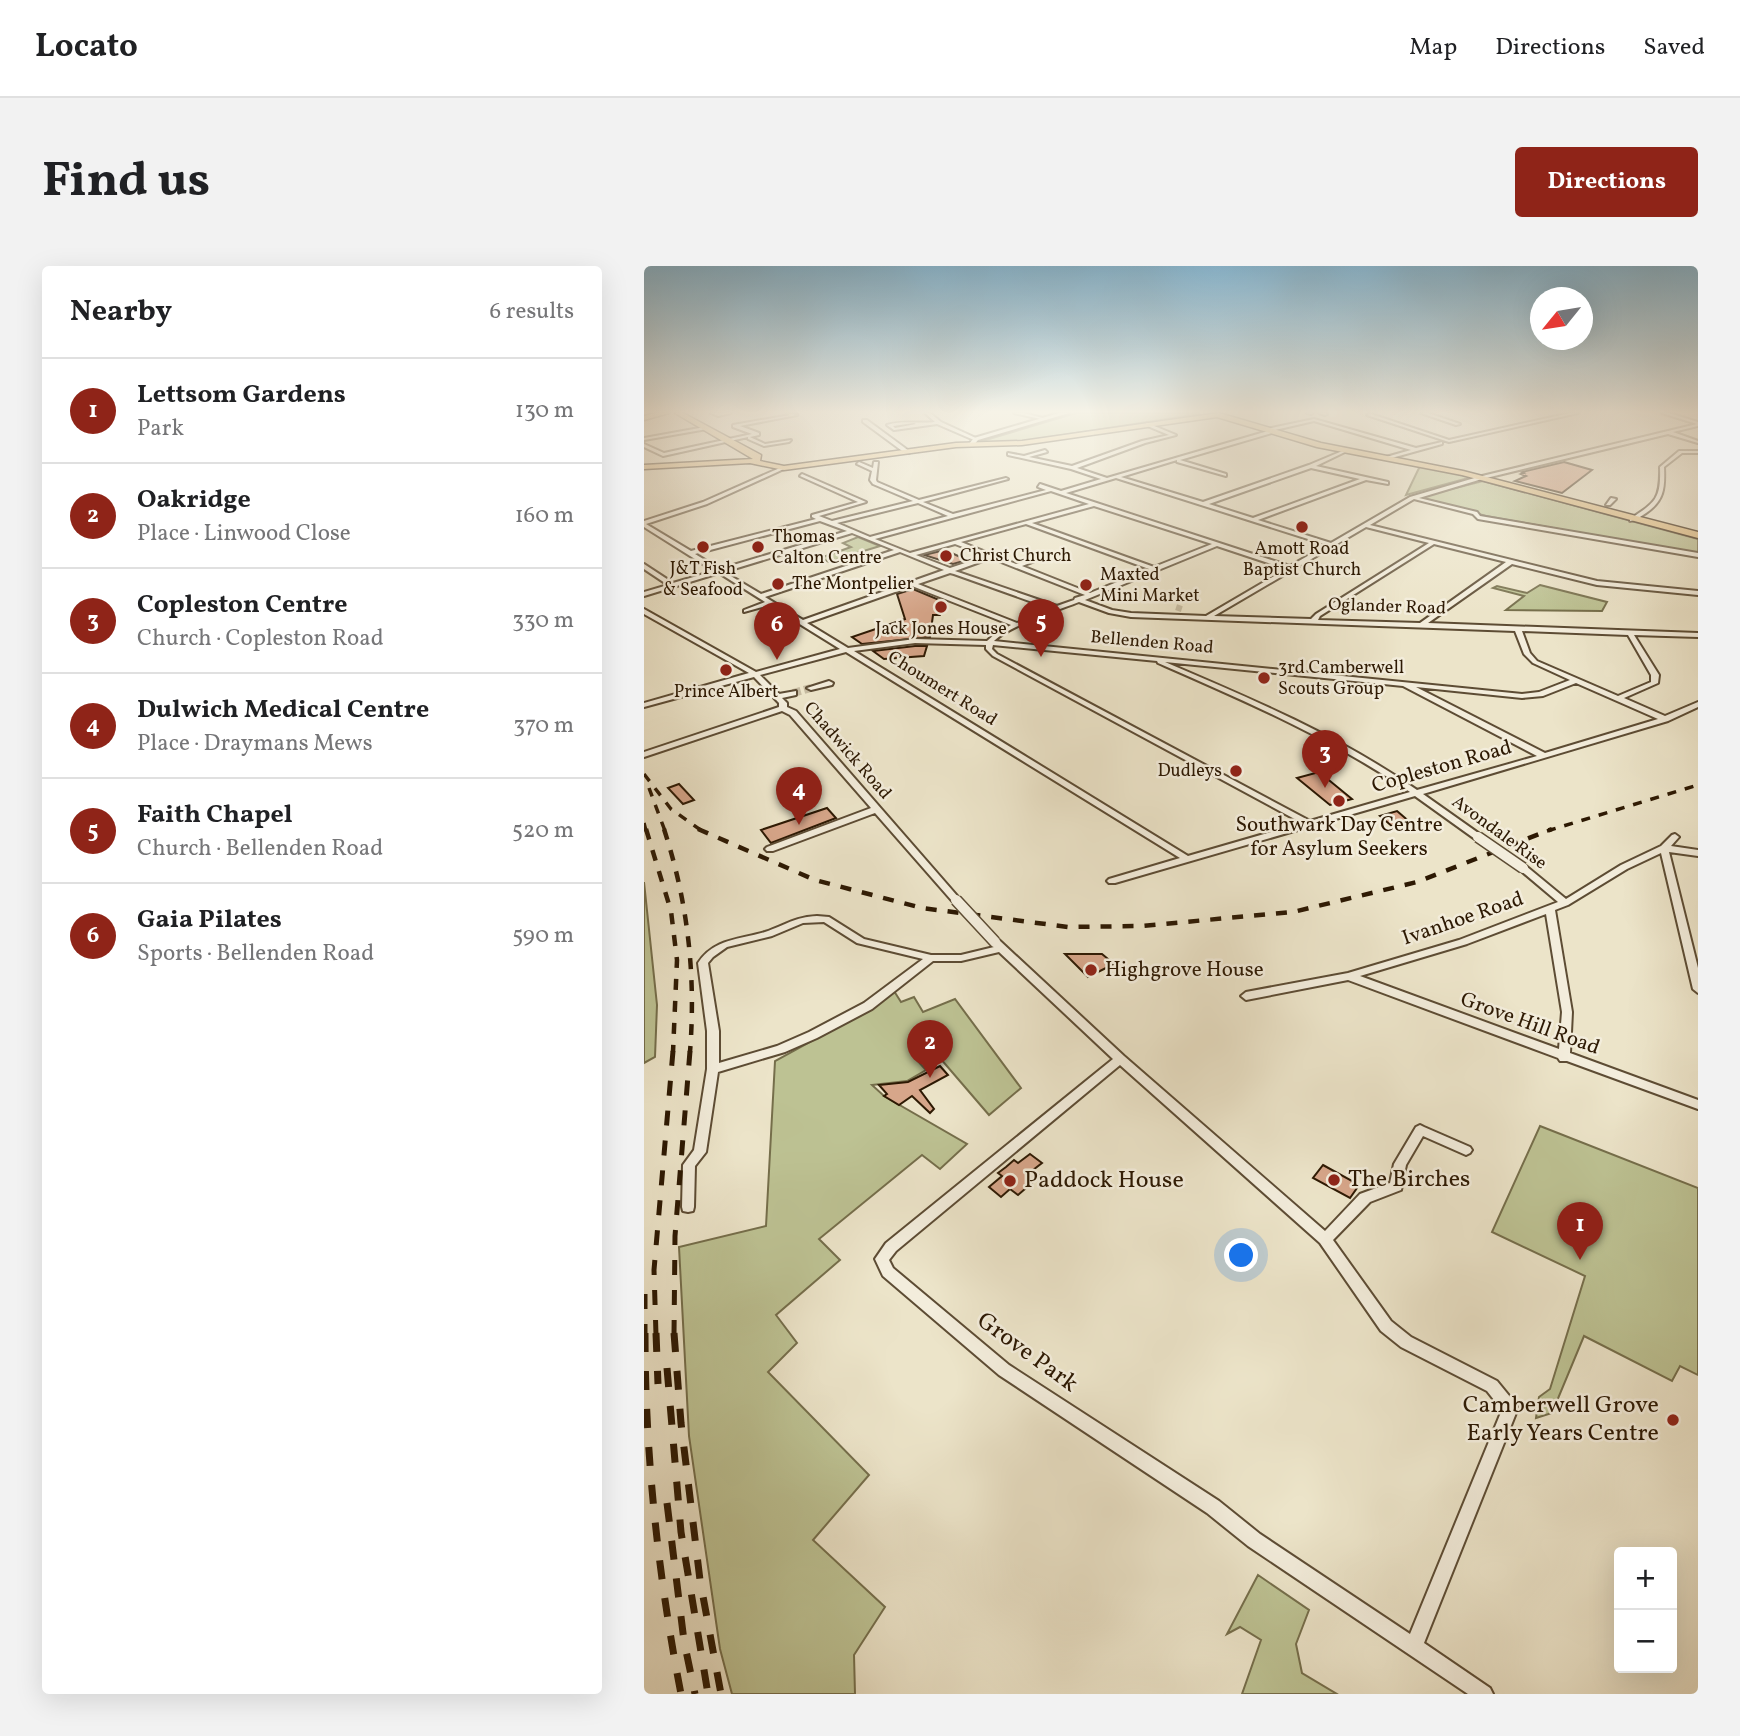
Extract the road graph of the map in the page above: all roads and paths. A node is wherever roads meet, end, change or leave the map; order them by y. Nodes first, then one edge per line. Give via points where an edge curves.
1 (754, 480) edge
2 (812, 480) edge
3 (875, 480) edge
4 (1003, 480) edge
5 (1107, 480) edge
6 (1125, 480) edge
7 (1272, 480) edge
8 (1362, 480) edge
9 (1367, 480) edge
10 (1474, 480) edge
11 (1487, 480) edge
12 (1663, 480) edge
13 (1386, 484) dead end
14 (1040, 486) dead end
15 (1051, 490) junction
16 (1060, 493) junction
17 (1412, 498) junction
18 (918, 501) junction
19 (1094, 504) junction
20 (1203, 504) junction
21 (953, 516) junction
22 (820, 519) junction
23 (1252, 520) junction
24 (1632, 520) junction
25 (832, 523) junction
26 (1027, 523) junction
27 (644, 524) edge
28 (1363, 524) junction
29 (853, 531) junction
30 (1698, 535) edge
31 (871, 538) junction
32 (706, 542) dead end
33 (956, 542) junction
34 (1434, 542) junction
35 (1217, 544) junction
36 (1330, 544) junction
37 (713, 547) junction
38 (901, 550) junction
39 (691, 553) junction
40 (912, 554) junction
41 (1049, 554) dead end
42 (1698, 555) edge
43 (991, 556) junction
44 (1512, 561) junction
45 (644, 566) edge
46 (1016, 566) junction
47 (1290, 568) junction
48 (1153, 569) junction
49 (951, 570) junction
50 (720, 571) junction
51 (655, 574) junction
52 (644, 577) edge
53 (913, 584) junction
54 (672, 585) junction
55 (1698, 593) edge
56 (644, 594) edge
57 (1089, 594) junction
58 (761, 596) junction
59 (1077, 599) junction
60 (771, 602) junction
61 (1056, 608) junction
62 (644, 611) edge
63 (746, 611) dead end
64 (1209, 616) junction
65 (1314, 620) junction
66 (803, 622) junction
67 (1423, 624) junction
68 (1017, 625) junction
69 (1518, 629) junction
70 (1630, 633) junction
71 (1698, 635) edge
72 (989, 643) junction
73 (847, 649) junction
74 (1150, 658) junction
75 (755, 674) junction
76 (1577, 680) junction
77 (1401, 682) junction
78 (829, 683) dead end
79 (811, 688) tunnel mouth
80 (793, 693) tunnel mouth
81 (778, 697) junction
82 (1619, 698) junction
83 (646, 703) edge
84 (1698, 704) edge
85 (783, 708) junction
86 (1665, 719) junction
87 (644, 755) edge
88 (1544, 756) junction
89 (1417, 793) junction
90 (876, 810) junction
91 (1308, 823) junction
92 (1675, 837) dead end
93 (1664, 848) junction
94 (771, 849) dead end
95 (1698, 853) edge
96 (1187, 859) junction
97 (1112, 881) dead end
98 (1565, 903) junction
99 (1550, 910) junction
100 (998, 945) junction
101 (1693, 952) edge
102 (931, 958) junction
103 (1349, 976) junction
104 (1698, 989) edge
105 (1246, 996) dead end
106 (1564, 1058) junction
107 (1120, 1059) junction
108 (713, 1069) junction
109 (1698, 1105) edge
110 (1466, 1150) dead end
111 (688, 1207) dead end
112 (1325, 1239) junction
113 (1413, 1647) junction
114 (1483, 1694) edge

1 - 27 street
2 - 22 street via 863,502 814,516
3 - 18 street
4 - 18 street
5 - 16 street
6 - 20 street
7 - 20 street
8 - 23 street
9 - 13 street
10 - 17 street
11 - 24 main road via 1606,506
12 - 24 street via 1660,502
14 - 15 street
15 - 16 street
15 - 21 street
16 - 19 street
17 - 28 street
17 - 42 street via 1478,517
18 - 21 street
18 - 25 street
19 - 26 street
19 - 35 street
20 - 23 street
21 - 31 street
22 - 25 street
22 - 37 street
23 - 36 street
24 - 30 main road
25 - 29 street
26 - 33 street
26 - 48 street
27 - 39 street, Choumert Road
28 - 34 street
28 - 36 street
29 - 31 street
29 - 50 street
31 - 38 street
32 - 37 street
33 - 40 street
33 - 43 street
34 - 44 street
34 - 65 street
35 - 47 street
35 - 48 street
36 - 47 street
37 - 39 street
38 - 40 street
38 - 58 street
39 - 50 street, Choumert Road
40 - 49 street
41 - 46 street
43 - 46 street
43 - 49 street
44 - 55 street via 1603,584
44 - 67 street
45 - 51 street
46 - 57 street
47 - 64 street
48 - 57 street
49 - 53 street
49 - 61 street
50 - 54 street
50 - 58 street, Choumert Road
51 - 52 street
51 - 54 street
53 - 66 street
53 - 68 street
54 - 56 street
57 - 59 street
58 - 60 street, Choumert Road
59 - 61 street
59 - 64 street, Oglander Road via 1120,614 1179,607
60 - 63 street
60 - 66 street, Choumert Road
61 - 68 street
62 - 75 street, Chadwick Road
64 - 65 street, Oglander Road
65 - 67 street, Oglander Road
66 - 73 street, Choumert Road
67 - 69 street, Oglander Road
68 - 72 street
69 - 70 street, Oglander Road
69 - 76 street via 1535,662
70 - 71 street, Oglander Road
70 - 82 street via 1655,675 1654,683
72 - 73 street, Bellenden Road via 915,641
72 - 74 street, Bellenden Road
72 - 91 street via 995,654
73 - 75 street, Bellenden Road
73 - 96 street, Choumert Road
74 - 77 street, Bellenden Road
74 - 89 street, Avondale Rise via 1340,745
75 - 81 street, Chadwick Road
75 - 83 street, Bellenden Road
76 - 77 street, Bellenden Road via 1521,696
76 - 82 street
77 - 88 street
78 - 79 street
80 - 81 street
81 - 85 street, Chadwick Road
82 - 86 street
84 - 86 street, Copleston Road
85 - 87 street
85 - 90 street, Chadwick Road via 793,713
86 - 88 street, Copleston Road
88 - 89 street, Copleston Road
89 - 91 street, Copleston Road
89 - 98 street, Avondale Rise, bridge
90 - 94 street
90 - 100 street, Chadwick Road, bridge
91 - 96 street, Copleston Road
92 - 93 street, Ivanhoe Road
93 - 95 street
93 - 98 street, Ivanhoe Road
93 - 101 street
96 - 97 street, Copleston Road
98 - 99 street, Ivanhoe Road
99 - 103 street, Ivanhoe Road
99 - 106 street via 1567,1012
100 - 102 street via 961,958
100 - 107 street
101 - 104 street
102 - 108 street via 868,1006 813,1035
102 - 108 street via 861,941 826,919 801,920 724,945 704,963
103 - 105 street, Ivanhoe Road
103 - 106 street, Grove Hill Road
106 - 109 street, Grove Hill Road
107 - 112 street
107 - 113 street, Grove Park via 891,1247 882,1259 888,1272 1004,1370 1213,1507 1254,1540
108 - 111 street via 700,1152 689,1165
110 - 112 street via 1420,1130 1400,1164 1396,1186 1365,1198
112 - 113 street via 1386,1326 1406,1342 1492,1387 1510,1408
113 - 114 street, Grove Park

